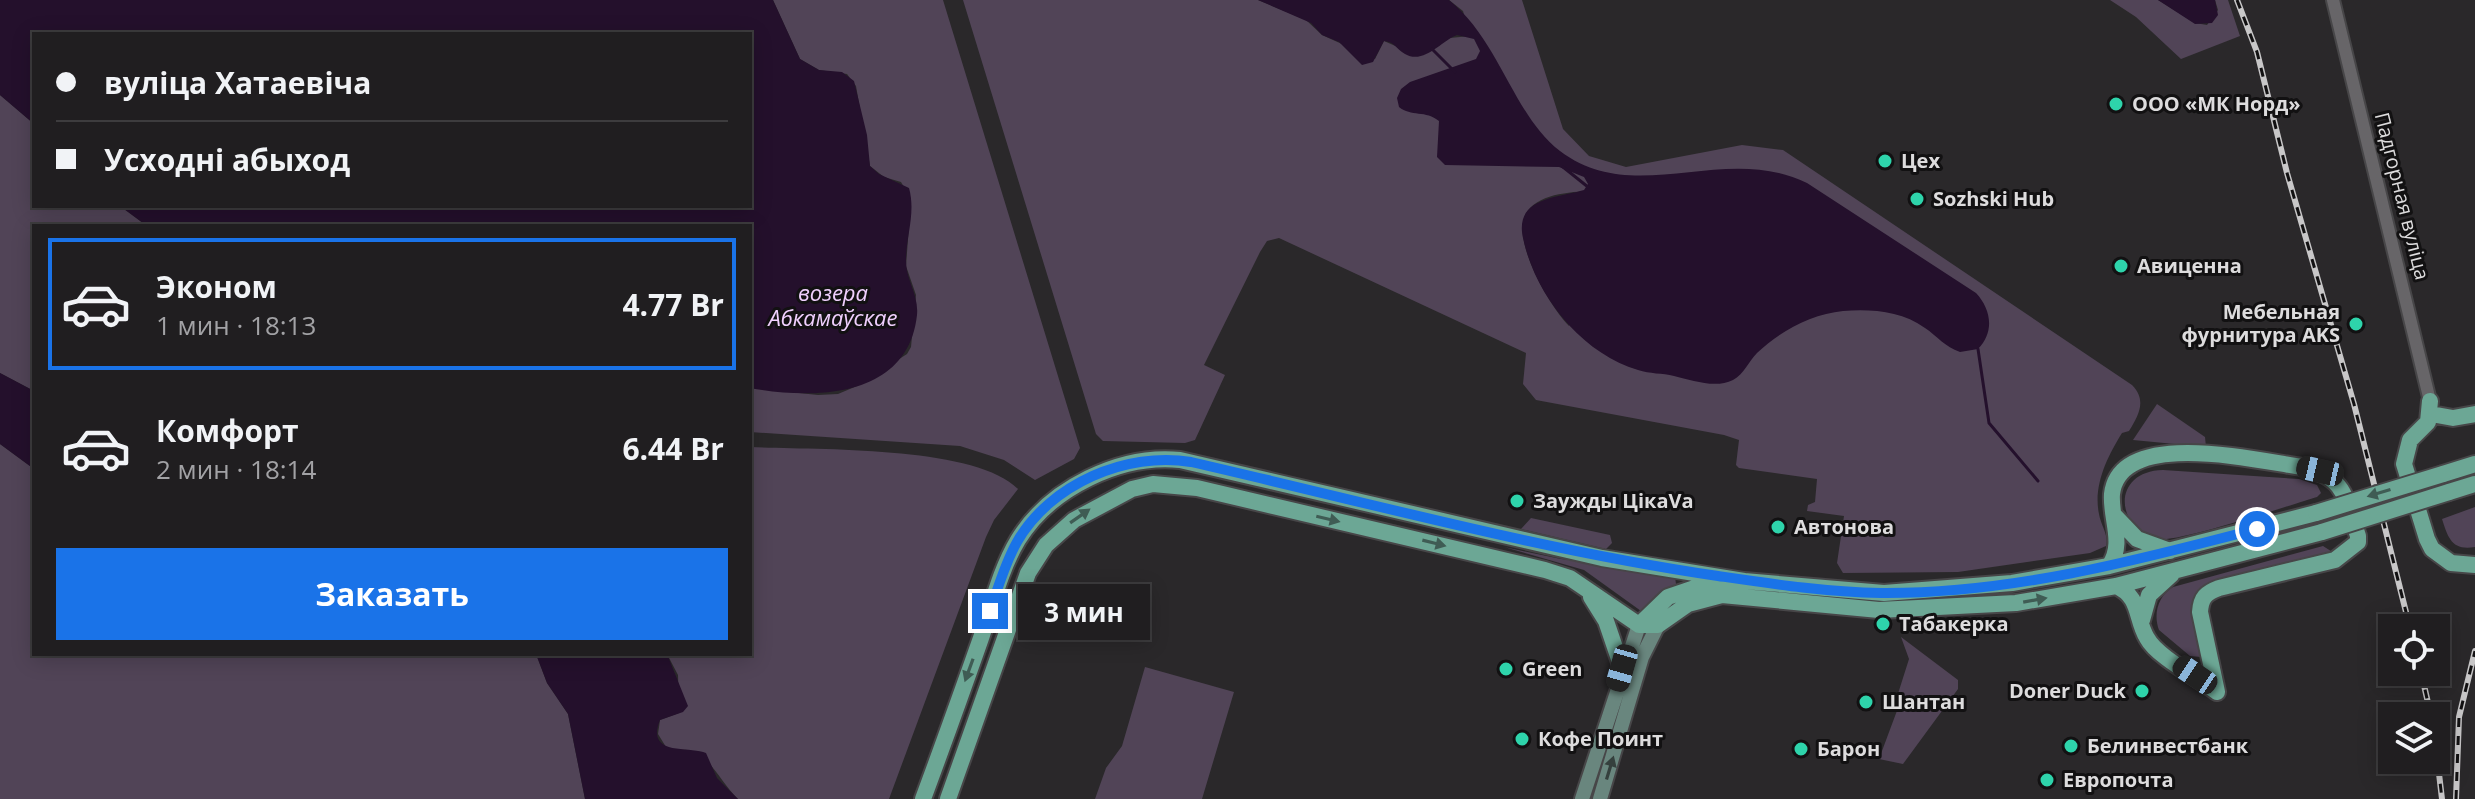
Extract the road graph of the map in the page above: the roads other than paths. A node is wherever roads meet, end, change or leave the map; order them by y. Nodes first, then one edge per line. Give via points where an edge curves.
1 (2333, 0) edge
2 (2431, 407) junction
3 (2475, 414) edge
4 (2475, 464) edge
5 (2475, 484) edge
6 (2112, 513) junction
7 (1481, 530) junction
8 (2172, 551) junction
9 (1476, 554) junction
10 (2475, 565) edge
11 (2109, 566) junction
12 (2177, 571) junction
13 (1744, 581) junction
14 (1579, 583) junction
15 (2116, 586) junction
16 (2142, 621) junction
17 (1639, 625) junction
18 (1658, 625) junction
19 (1622, 668) junction
20 (1603, 733) junction
21 (1620, 738) junction
22 (923, 799) edge
23 (948, 799) edge
24 (1582, 799) edge
25 (1600, 799) edge

1 - 2 street, Падгорная вуліца
2 - 3 main road via 2453,418
2 - 10 main road via 2428,422 2410,440 2404,464 2432,549 2455,565
4 -> 8 main road, bridge
5 - 12 main road, bridge
6 - 8 main road via 2137,539
6 - 11 main road via 2116,546
6 - 16 main road via 2116,480 2138,459 2168,453 2233,458 2302,467 2334,479 2342,486 2358,536 2349,552 2335,560 2205,595 2200,612 2217,692 2152,644
7 - 9 main road
7 - 13 main road via 1602,558
7 -> 22 main road via 1180,460 1137,461 1100,473 1043,511 1018,539
8 - 11 main road
9 - 14 main road
23 -> 9 main road via 1028,573 1058,532 1112,497 1153,484 1197,488
11 - 13 main road via 2012,583 1884,593
12 - 15 main road
12 - 16 main road via 2149,595
13 - 17 main road via 1684,589 1658,603
14 - 17 main road
14 - 19 main road via 1606,621
15 - 16 main road via 2132,597
18 -> 15 main road via 1688,604 1722,595 1919,611 2016,603
17 - 18 main road
17 - 19 main road
18 - 21 main road via 1642,657
19 - 20 main road
20 - 21 main road
20 - 24 main road
25 -> 21 main road

